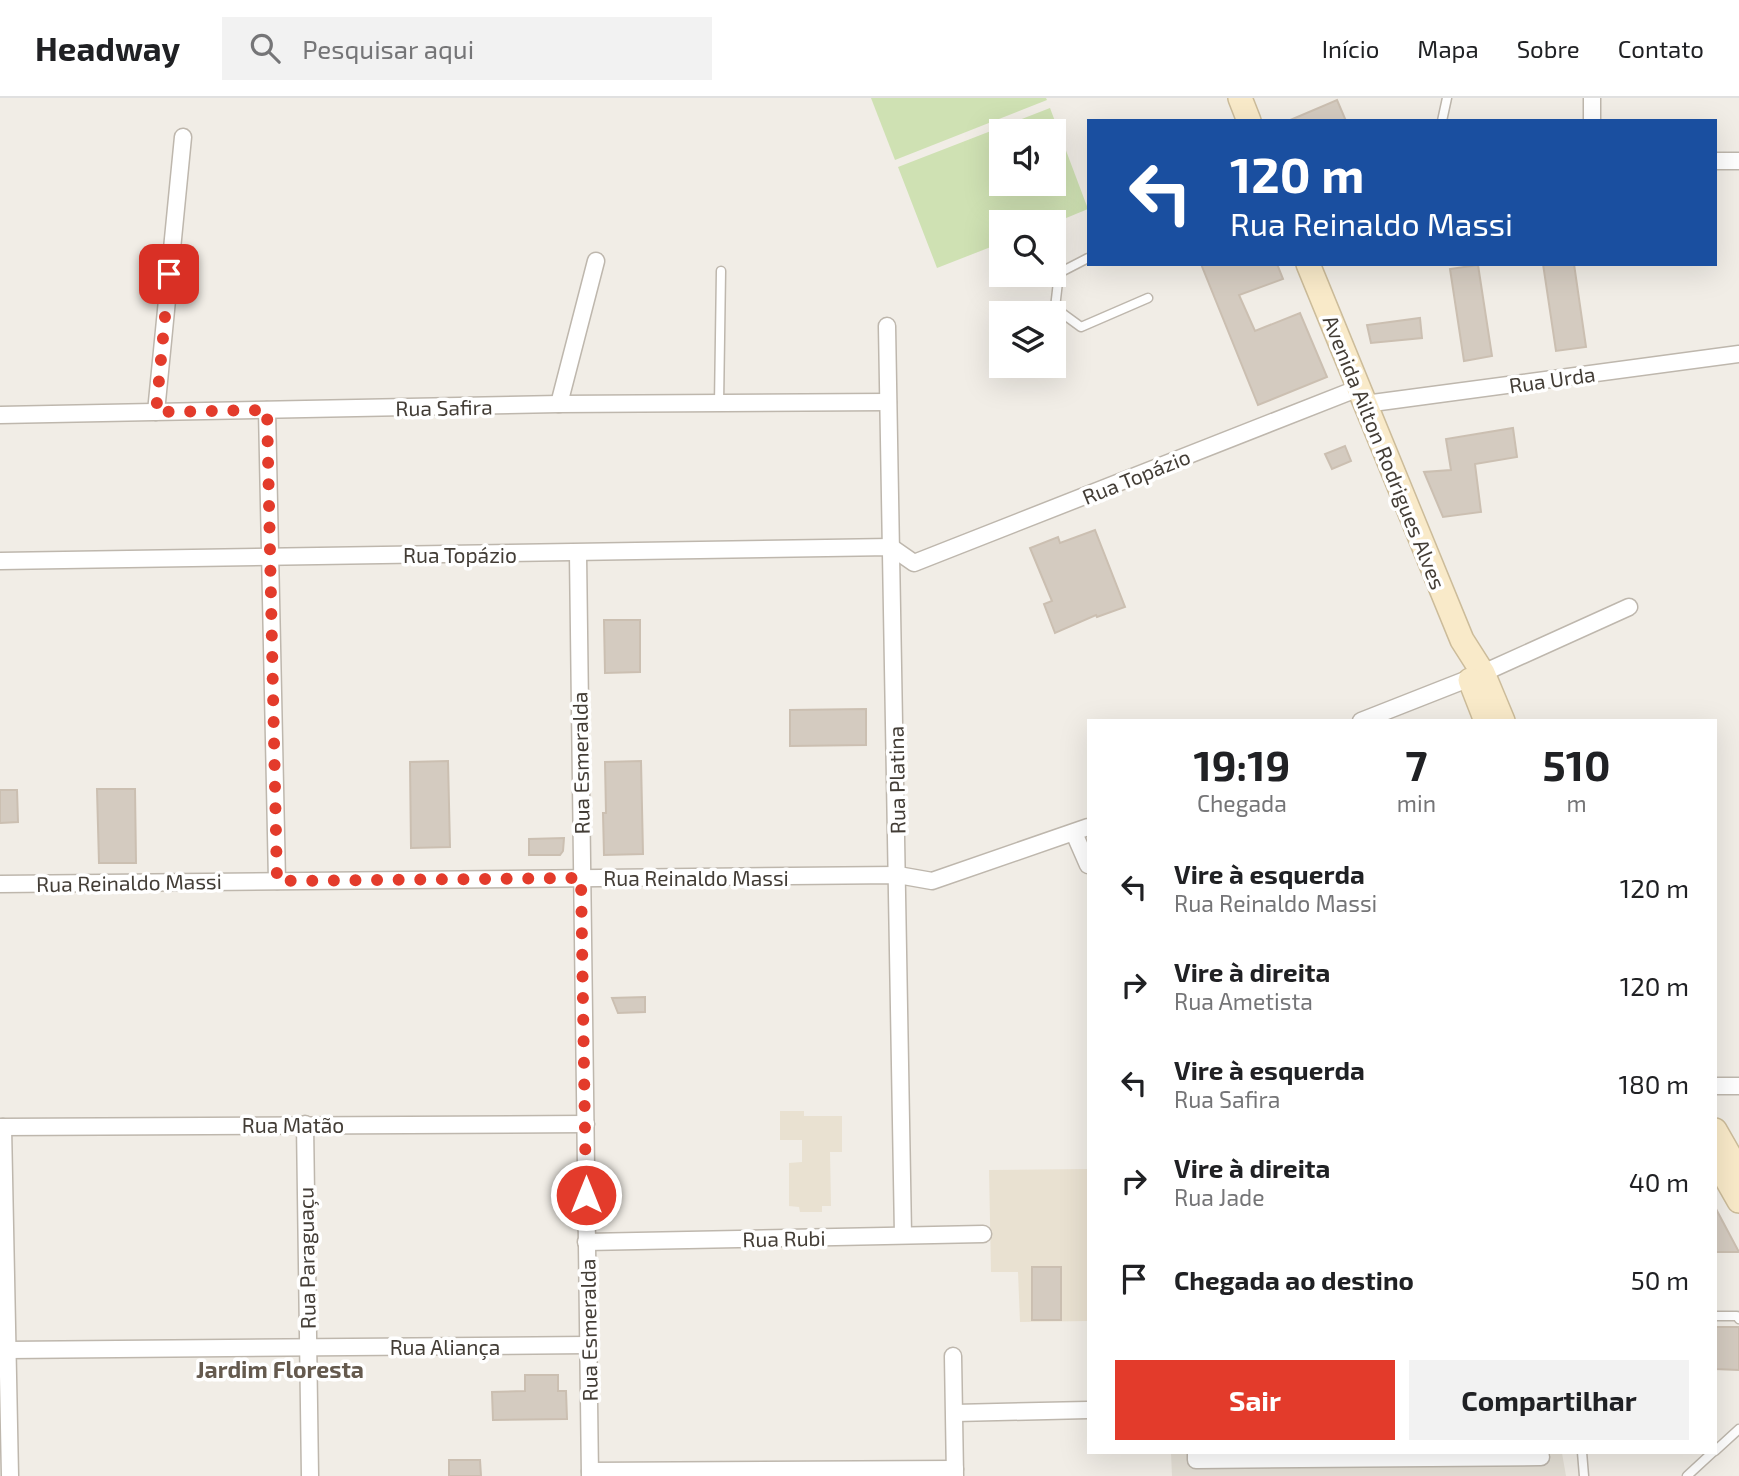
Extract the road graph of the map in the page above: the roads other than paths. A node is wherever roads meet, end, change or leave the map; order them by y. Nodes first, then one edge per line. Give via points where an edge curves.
1 (1240, 98) edge
2 (1447, 98) edge
3 (1592, 98) edge
4 (1248, 119) edge
5 (1442, 119) edge
6 (1592, 119) edge
7 (183, 137) dead end
8 (1717, 161) edge
9 (1739, 161) edge
10 (1087, 259) edge
11 (596, 261) dead end
12 (1309, 266) edge
13 (721, 271) dead end
14 (1148, 298) dead end
15 (887, 326) dead end
16 (1739, 354) edge
17 (1362, 396) junction
18 (888, 402) junction
19 (559, 404) junction
20 (719, 404) junction
21 (267, 410) junction
22 (156, 412) junction
23 (0, 415) edge
24 (891, 547) junction
25 (578, 554) junction
26 (269, 556) junction
27 (0, 561) edge
28 (914, 563) junction
29 (892, 572) junction
30 (1629, 607) dead end
31 (1476, 676) junction
32 (1366, 719) edge
33 (1486, 719) edge
34 (1502, 719) edge
35 (1081, 830) edge
36 (1087, 860) edge
37 (898, 875) junction
38 (581, 878) junction
39 (277, 881) junction
40 (0, 884) edge
41 (1717, 1086) edge
42 (1739, 1086) edge
43 (305, 1124) junction
44 (586, 1124) junction
45 (1, 1127) edge
46 (1717, 1135) edge
47 (1717, 1162) edge
48 (1739, 1172) edge
49 (1739, 1201) edge
50 (983, 1234) dead end
51 (903, 1235) junction
52 (586, 1242) junction
53 (1717, 1316) edge
54 (1739, 1319) edge
55 (588, 1345) junction
56 (307, 1347) junction
57 (7, 1350) junction
58 (953, 1356) dead end
59 (3, 1386) edge
60 (1087, 1410) edge
61 (955, 1413) junction
62 (1739, 1429) edge
63 (1717, 1449) edge
64 (1196, 1454) edge
65 (1581, 1454) edge
66 (1712, 1454) edge
67 (1541, 1457) dead end
68 (1341, 1468) edge
69 (955, 1473) edge
70 (590, 1474) edge
71 (9, 1476) edge
72 (310, 1476) edge
73 (1584, 1476) edge
74 (1687, 1476) edge

1 - 4 main road
2 - 5 lane
3 - 6 street
7 - 22 street
8 - 9 street
10 - 14 lane via 1059,273 1056,296 1055,308 1081,327
11 - 19 street
12 - 17 main road, Avenida Ailton Rodrigues Alves
13 - 20 lane
15 - 18 street, Rua Platina
16 - 17 street, Rua Urda
17 - 28 street, Rua Topázio
17 - 31 main road, Avenida Ailton Rodrigues Alves
18 - 20 street, Rua Safira
18 - 24 street, Rua Platina
19 - 20 street, Rua Safira
19 - 21 street, Rua Safira
21 - 22 street, Rua Safira
21 - 26 street
22 - 23 street, Rua Safira
24 - 25 street, Rua Topázio
24 - 28 street
24 - 29 street, Rua Platina
25 - 26 street, Rua Topázio
25 - 38 street, Rua Esmeralda
26 - 27 street, Rua Topázio
26 - 39 street
28 - 29 street, Rua Topázio
29 - 37 street, Rua Platina
30 - 31 street
31 - 32 street
31 - 33 main road, Avenida Ailton Rodrigues Alves
31 - 34 main road, Avenida Ailton Rodrigues Alves
35 - 36 street
35 - 37 street, Rua Reinaldo Massi via 932,881
37 - 38 street, Rua Reinaldo Massi
37 - 51 street, Rua Platina
38 - 39 street, Rua Reinaldo Massi
38 - 44 street, Rua Esmeralda
39 - 40 street, Rua Reinaldo Massi
41 - 42 street
43 - 44 street, Rua Matão
43 - 45 street, Rua Matão
43 - 56 street, Rua Paraguaçu
44 - 52 street, Rua Esmeralda
45 - 57 street
46 - 48 main road
47 - 49 main road
50 - 51 street, Rua Rubi
51 - 52 street, Rua Rubi
52 - 55 street, Rua Esmeralda
53 - 54 lane
55 - 56 street, Rua Aliança
55 - 70 street, Rua Esmeralda
56 - 57 street, Rua Aliança
56 - 72 street, Rua Paraguaçu
57 - 59 street
58 - 61 street
59 - 71 street
60 - 61 street
61 - 69 street
62 - 63 lane
64 - 68 street via 1196,1460
65 - 73 lane
66 - 74 lane
67 - 68 street
69 - 70 street

